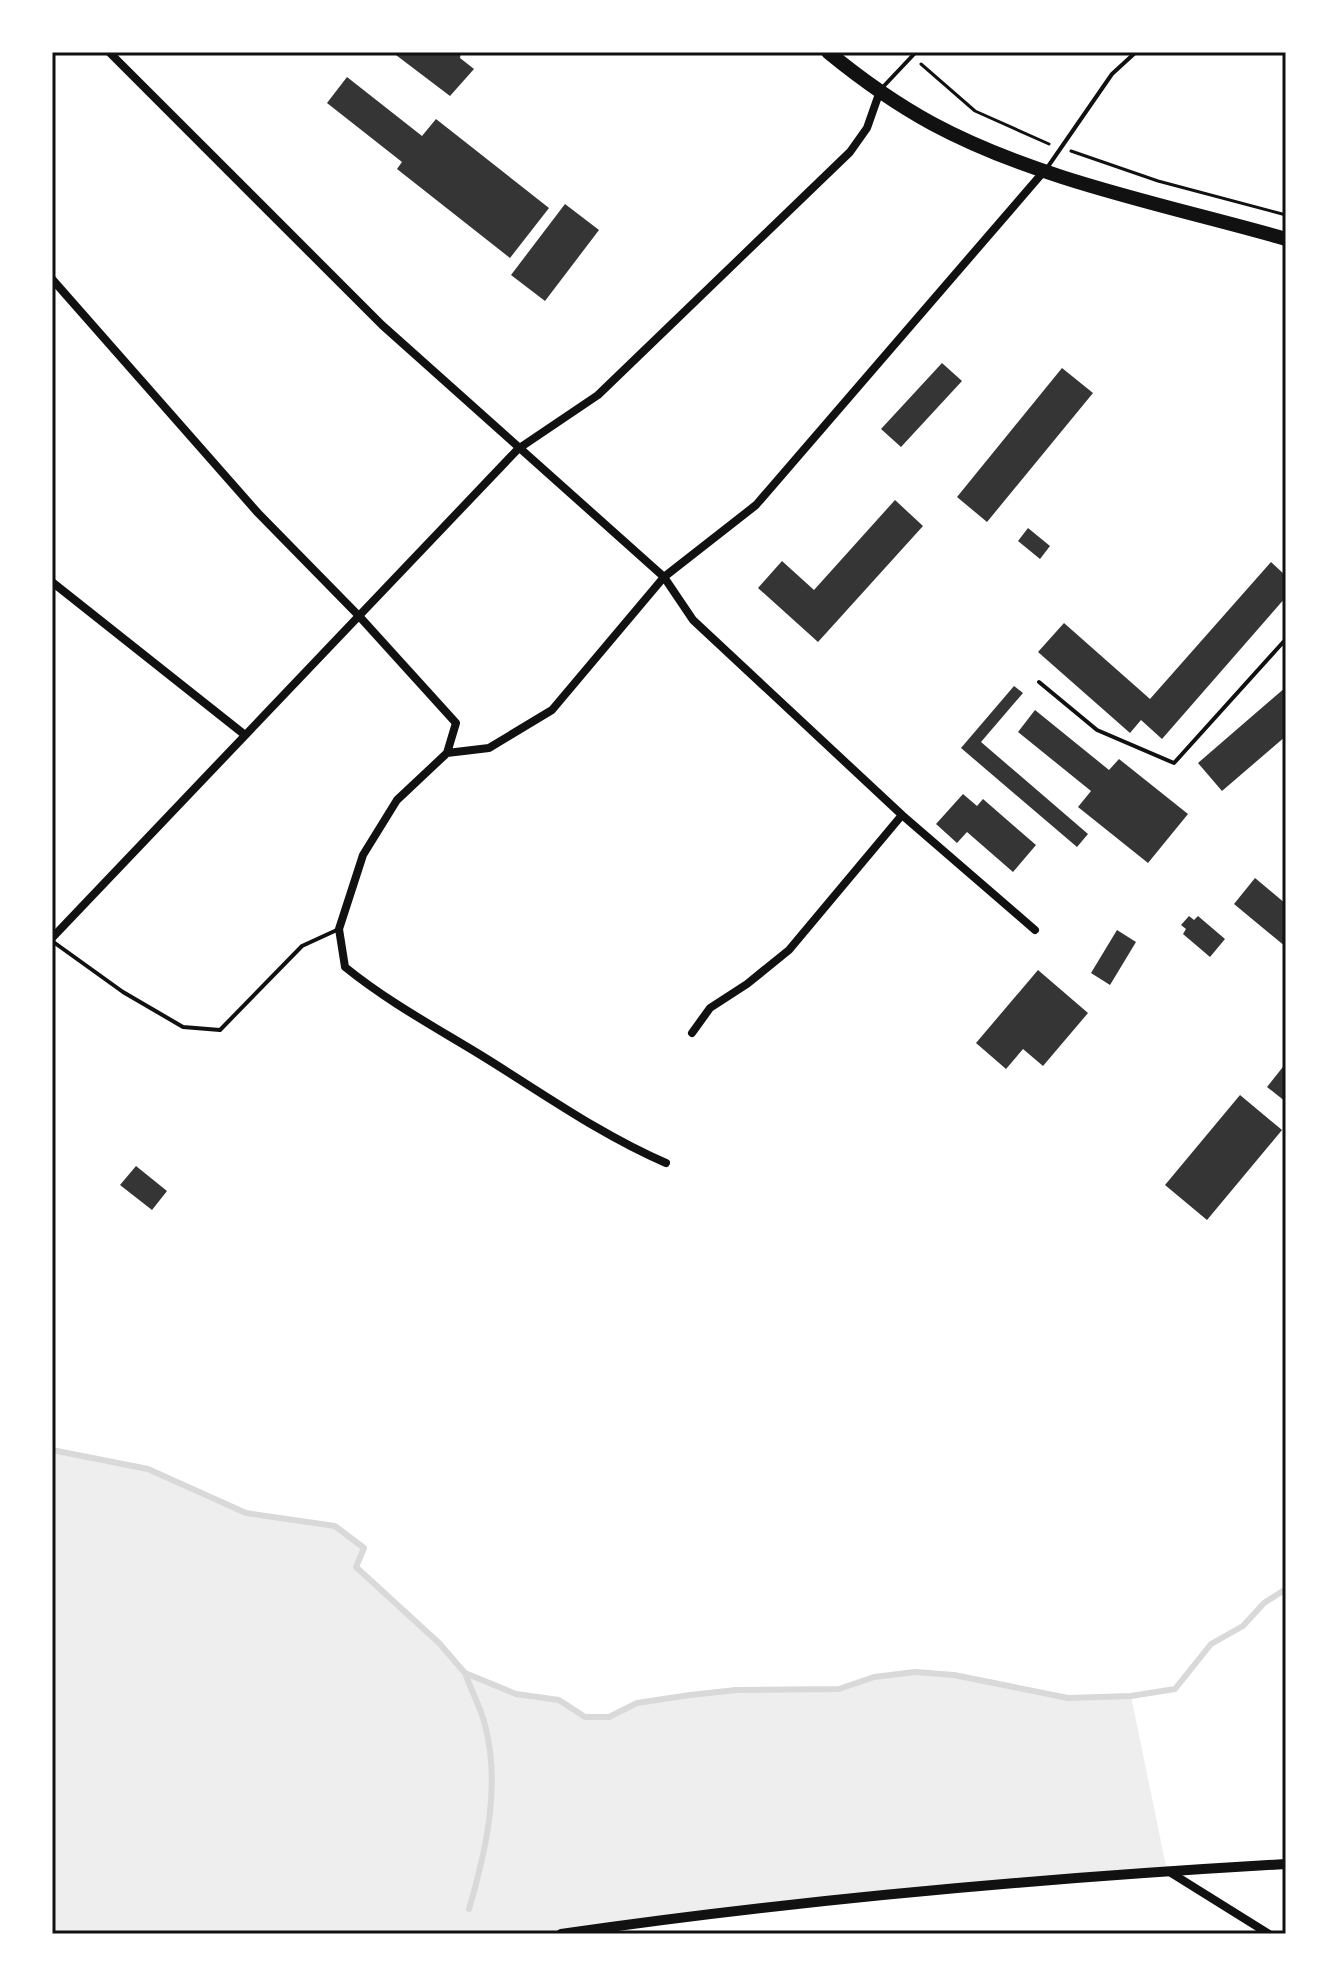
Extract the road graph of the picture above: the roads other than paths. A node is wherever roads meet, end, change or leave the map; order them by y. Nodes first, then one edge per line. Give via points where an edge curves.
1 (109, 52) edge
2 (828, 52) edge
3 (1136, 52) edge
4 (915, 54) edge
5 (880, 91) junction
6 (1046, 170) junction
7 (1286, 239) edge
8 (52, 279) edge
9 (518, 449) junction
10 (664, 577) junction
11 (52, 582) edge
12 (359, 616) junction
13 (1286, 639) edge
14 (1039, 682) dead end
15 (245, 735) junction
16 (447, 753) junction
17 (902, 815) junction
18 (339, 929) junction
19 (1035, 930) dead end
20 (52, 940) edge
21 (692, 1033) dead end
22 (666, 1163) dead end
23 (1286, 1864) edge
24 (1167, 1871) junction
25 (561, 1934) edge
26 (1269, 1934) edge

1 - 9 street via 382,325
2 - 5 highway
3 - 6 lane via 1112,74
4 - 5 lane
5 - 6 highway via 957,136
5 - 9 street via 867,128 850,152 598,395
6 - 7 highway
6 - 10 street via 756,505
8 - 12 street via 258,513
9 - 10 street
9 - 12 street
10 - 16 street via 552,710 489,748
10 - 17 street via 693,620
11 - 15 street
12 - 15 street
12 - 16 street via 456,723
13 - 14 lane via 1174,763 1097,730
15 - 20 street
16 - 18 street via 397,800 363,855
17 - 19 street
17 - 21 street via 789,950 710,1008
18 - 20 lane via 302,946 220,1030 183,1027 123,992
18 - 22 street via 345,967 387,1001 621,1143
23 - 24 street
24 - 25 street via 966,1885
24 - 26 street

